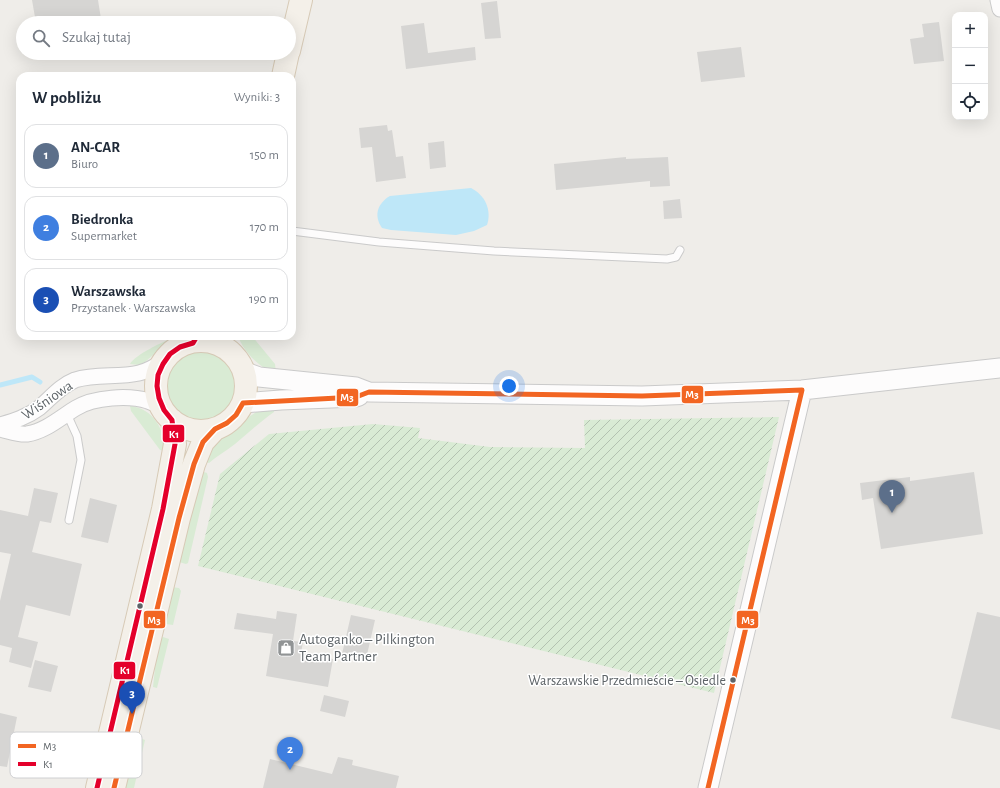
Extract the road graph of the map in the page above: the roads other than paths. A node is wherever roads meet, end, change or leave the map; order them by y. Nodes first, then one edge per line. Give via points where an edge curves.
1 (287, 0) edge
2 (301, 0) edge
3 (998, 0) edge
4 (1000, 9) edge
5 (283, 16) edge
6 (296, 22) edge
7 (272, 60) edge
8 (287, 60) edge
9 (269, 72) edge
10 (284, 72) edge
11 (296, 231) edge
12 (680, 250) dead end
13 (193, 340) edge
14 (197, 340) edge
15 (235, 354) edge
16 (164, 361) junction
17 (1000, 368) edge
18 (802, 390) junction
19 (369, 392) junction
20 (243, 403) junction
21 (67, 414) junction
22 (168, 414) junction
23 (0, 425) edge
24 (0, 429) edge
25 (215, 429) junction
26 (69, 520) dead end
27 (110, 732) edge
28 (127, 732) edge
29 (99, 778) edge
30 (116, 778) edge
31 (97, 788) edge
32 (114, 788) edge
33 (708, 788) edge

1 - 5 main road
2 - 6 main road
3 - 4 street
7 - 9 main road
8 - 10 main road
11 - 12 lane via 378,242 494,251 667,259 676,257
13 - 16 main road via 173,351
14 - 15 main road via 212,342
15 - 19 street via 259,377 356,387
15 - 20 main road via 246,378
16 - 22 main road via 158,374 156,388 159,401
16 - 23 street, Wiśniowa via 139,373 98,376 74,381 52,394 38,408 22,418
17 - 18 street
18 - 19 street via 642,396
18 - 33 street
19 - 20 street via 356,397
20 - 25 main road via 227,423
21 - 22 street, Wiśniowa via 85,403 106,399 148,401
21 - 24 street, Wiśniowa via 28,434
21 - 26 lane via 77,436 81,460
22 - 25 main road via 176,423 189,429
22 - 27 main road via 175,444 163,510
25 - 28 main road via 203,442 194,464
29 - 31 main road
30 - 32 main road

